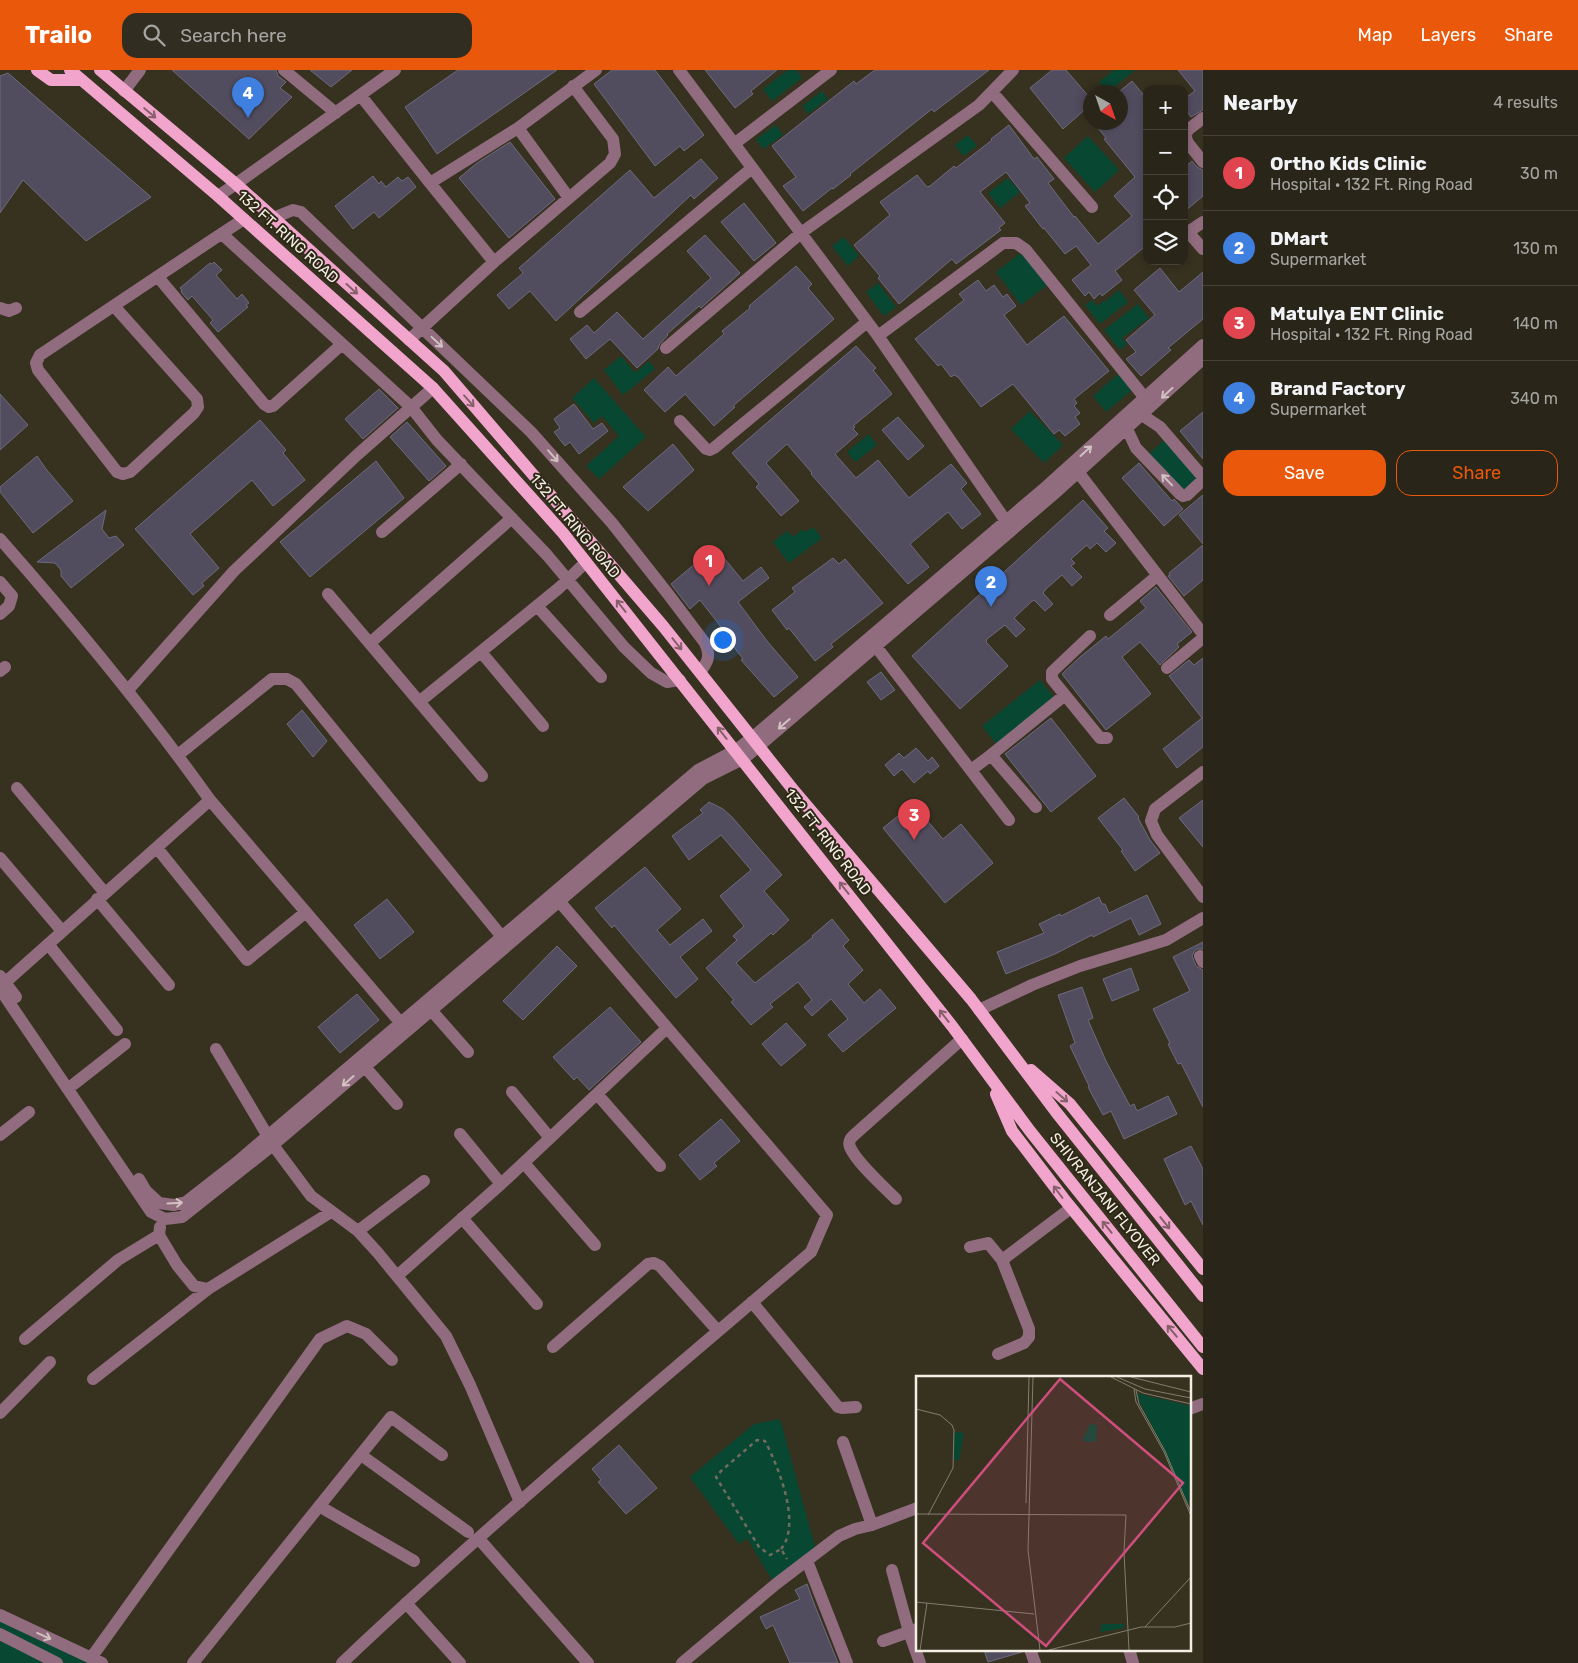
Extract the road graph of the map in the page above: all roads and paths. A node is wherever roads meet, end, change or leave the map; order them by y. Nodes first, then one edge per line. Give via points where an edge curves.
1 (37, 70) edge
2 (70, 70) edge
3 (100, 70) edge
4 (140, 70) edge
5 (284, 70) edge
6 (395, 70) edge
7 (596, 70) edge
8 (679, 70) edge
9 (832, 70) edge
10 (1013, 70) edge
11 (82, 80) junction
12 (573, 86) junction
13 (124, 91) junction
14 (992, 92) junction
15 (361, 96) junction
16 (336, 113) junction
17 (1203, 118) edge
18 (518, 128) junction
19 (734, 144) junction
20 (1203, 162) edge
21 (752, 168) junction
22 (236, 184) junction
23 (430, 184) junction
24 (218, 196) junction
25 (570, 198) junction
26 (1092, 207) dead end
27 (273, 218) junction
28 (244, 219) junction
29 (1203, 222) edge
30 (1188, 232) edge
31 (801, 233) junction
32 (222, 234) junction
33 (1188, 235) edge
34 (1203, 249) edge
35 (494, 262) junction
36 (158, 276) junction
37 (114, 306) junction
38 (0, 308) edge
39 (16, 308) dead end
40 (580, 312) dead end
41 (867, 322) junction
42 (422, 328) junction
43 (878, 336) junction
44 (409, 340) junction
45 (341, 345) junction
46 (1203, 345) edge
47 (666, 348) dead end
48 (1203, 360) edge
49 (433, 388) junction
50 (1145, 398) junction
51 (411, 407) junction
52 (1142, 415) junction
53 (680, 422) dead end
54 (1127, 429) junction
55 (460, 464) junction
56 (1078, 472) junction
57 (1203, 479) edge
58 (512, 518) junction
59 (1009, 526) junction
60 (382, 532) dead end
61 (0, 539) edge
62 (586, 562) junction
63 (1157, 576) junction
64 (568, 580) junction
65 (0, 582) edge
66 (328, 594) dead end
67 (537, 606) junction
68 (0, 614) edge
69 (1110, 615) dead end
70 (1090, 636) dead end
71 (1203, 636) edge
72 (872, 642) junction
73 (370, 643) junction
74 (481, 652) junction
75 (1167, 668) dead end
76 (700, 672) junction
77 (600, 677) dead end
78 (680, 680) junction
79 (128, 690) junction
80 (1065, 695) junction
81 (419, 702) junction
82 (543, 726) dead end
83 (1107, 738) dead end
84 (756, 741) junction
85 (178, 755) junction
86 (739, 755) junction
87 (991, 755) junction
88 (971, 770) junction
89 (1203, 772) edge
90 (482, 776) dead end
91 (17, 788) dead end
92 (210, 800) junction
93 (1036, 807) dead end
94 (1009, 820) dead end
95 (157, 848) junction
96 (0, 858) edge
97 (101, 896) junction
98 (1203, 898) edge
99 (559, 902) junction
100 (306, 912) junction
101 (1203, 918) edge
102 (62, 931) junction
103 (505, 941) junction
104 (48, 944) junction
105 (1, 983) edge
106 (169, 984) dead end
107 (431, 1010) junction
108 (979, 1010) junction
109 (404, 1026) junction
110 (666, 1028) junction
111 (118, 1030) dead end
112 (962, 1039) junction
113 (125, 1044) dead end
114 (216, 1049) dead end
115 (468, 1052) dead end
116 (1012, 1054) junction
117 (365, 1067) junction
118 (984, 1069) junction
119 (74, 1084) junction
120 (512, 1092) dead end
121 (597, 1094) junction
122 (398, 1104) dead end
123 (29, 1112) dead end
124 (460, 1134) dead end
125 (0, 1135) edge
126 (550, 1138) junction
127 (271, 1140) junction
128 (524, 1163) junction
129 (660, 1166) dead end
130 (424, 1181) dead end
131 (501, 1184) junction
132 (896, 1199) dead end
133 (1070, 1208) junction
134 (331, 1212) junction
135 (160, 1217) junction
136 (462, 1218) junction
137 (358, 1231) junction
138 (159, 1235) junction
139 (595, 1245) dead end
140 (970, 1247) dead end
141 (1002, 1260) junction
142 (1203, 1269) edge
143 (397, 1276) junction
144 (208, 1289) junction
145 (1203, 1296) edge
146 (752, 1302) junction
147 (538, 1304) dead end
148 (718, 1331) junction
149 (26, 1339) dead end
150 (553, 1347) dead end
151 (1203, 1347) edge
152 (998, 1354) dead end
153 (392, 1360) dead end
154 (50, 1362) dead end
155 (1203, 1369) edge
156 (92, 1379) dead end
157 (1203, 1404) edge
158 (856, 1407) dead end
159 (1190, 1409) edge
160 (0, 1413) edge
161 (844, 1442) dead end
162 (361, 1455) junction
163 (442, 1456) dead end
164 (520, 1502) junction
165 (319, 1506) junction
166 (916, 1508) edge
167 (872, 1525) junction
168 (473, 1535) junction
169 (780, 1549) junction
170 (414, 1561) dead end
171 (788, 1561) dead end
172 (807, 1561) junction
173 (892, 1570) dead end
174 (406, 1603) junction
175 (0, 1615) edge
176 (913, 1630) edge
177 (0, 1634) edge
178 (883, 1641) dead end
179 (916, 1644) edge
180 (917, 1650) edge
181 (1030, 1650) edge
182 (1129, 1650) edge
183 (96, 1660) edge
184 (57, 1663) edge
185 (193, 1663) edge
186 (342, 1663) edge
187 (460, 1663) edge
188 (588, 1663) edge
189 (682, 1663) edge
190 (847, 1663) edge
191 (920, 1663) edge
192 (1035, 1663) edge
193 (1133, 1663) edge

1 - 11 main road via 52,80
2 - 11 main road, 132 FT. RING ROAD
3 - 13 main road, 132 FT. RING ROAD
4 - 13 street
5 - 16 street
6 - 15 street
7 - 12 street
8 - 19 street
9 - 19 street
10 - 14 street
11 - 24 main road, 132 FT. RING ROAD
12 - 18 street
12 - 25 street via 613,139 615,154 610,163
13 -> 22 main road, 132 FT. RING ROAD
14 - 26 street
14 - 31 street via 979,105
15 - 16 street
15 - 23 street
16 - 22 street
17 - 20 street via 1185,135
18 - 23 street
18 - 25 street
19 - 21 street
21 - 31 street
21 - 40 street
22 - 24 street
22 - 27 main road, 132 FT. RING ROAD
23 - 35 street
24 - 28 main road, 132 FT. RING ROAD
25 - 35 street
27 - 42 street via 293,210 301,212
27 -> 44 main road, 132 FT. RING ROAD
28 - 32 street
28 - 49 main road, 132 FT. RING ROAD
29 - 30 street
31 - 41 street
31 - 47 street
32 - 36 street
32 - 45 street
33 - 34 street
35 - 42 street
36 - 37 street
36 - 45 street via 269,407
37 - 37 street via 40,355 36,363 38,370 117,472 123,474 130,472 198,407 197,399
38 - 39 street via 9,311
41 - 43 street
41 - 53 street via 714,448 706,449
42 - 44 street
42 -> 76 street via 532,432 612,523 705,643 709,652 707,664
43 - 50 street via 1003,243 1016,243 1026,250
43 - 59 street
44 -> 76 main road, 132 FT. RING ROAD via 444,371
45 - 51 street
46 - 50 street
48 -> 52 street
49 - 51 street
49 - 62 main road, 132 FT. RING ROAD
59 -> 50 street
51 - 55 street
51 - 79 street via 234,571
52 - 54 street
52 - 57 street via 1160,427
54 - 56 street
57 -> 54 street via 1183,496 1136,448
55 - 58 street
55 - 60 street
56 - 59 street
56 - 63 street
58 - 64 street
58 - 73 street
59 - 72 street
61 - 79 street
62 - 64 street
78 -> 62 main road, 132 FT. RING ROAD
63 - 69 street
63 - 71 street
64 - 67 street
64 - 78 street via 624,647 652,673 667,682
65 - 68 street via 12,596 9,606
66 - 73 street
67 - 74 street
67 - 77 street
70 - 80 street via 1052,672 1052,679
71 - 75 street
72 - 84 street
72 - 88 street
73 - 81 street
74 - 81 street
74 - 82 street
76 - 84 main road, 132 FT. RING ROAD
86 -> 78 main road, 132 FT. RING ROAD
79 - 85 street
80 - 83 street via 1100,738
80 - 87 street
81 - 90 street
84 - 86 street
84 - 108 main road, 132 FT. RING ROAD via 795,792
85 - 92 street
85 - 103 street via 272,679 287,679 296,684
86 - 99 street via 703,779
86 - 103 street via 698,770
112 -> 86 main road, 132 FT. RING ROAD
87 - 88 street
87 - 93 street
88 - 94 street
89 - 98 street via 1155,809 1151,821 1157,835
91 - 97 street
92 - 95 street
92 - 100 street
95 - 97 street
95 - 100 street via 247,960
96 - 102 street
97 - 102 street
97 - 106 street
99 - 103 street
99 - 110 street
100 - 109 street
101 - 108 street via 1166,940 1080,966
102 - 104 street
103 - 107 street
103 - 109 street
104 - 105 street
104 - 111 street
105 - 119 street
105 - 135 street via 151,1212
107 - 109 street
107 - 115 street
108 - 116 main road, 132 FT. RING ROAD
109 - 117 street
109 - 127 street
110 - 121 street
110 - 146 street via 827,1215 811,1252
112 - 118 main road, 132 FT. RING ROAD
112 - 132 street via 849,1141 858,1160
113 - 119 street
114 - 127 street
116 -> 142 main road via 1070,1104
116 - 145 main road, SHIVRANJANI FLYOVER
117 - 122 street
117 -> 127 street
133 -> 118 main road via 1012,1131
151 -> 118 main road, SHIVRANJANI FLYOVER via 1030,1132
119 -> 127 street via 146,1191 159,1202 174,1205 186,1202
120 - 126 street
121 - 126 street
121 - 129 street
123 - 125 street
124 - 131 street
126 - 128 street
127 - 134 street via 311,1196
127 - 135 street via 182,1218
128 - 131 street
128 - 139 street
130 - 137 street
131 - 136 street
133 - 141 street
155 -> 133 main road
134 - 137 street
134 - 144 street
135 - 138 street
136 - 143 street
136 - 147 street
137 - 143 street
138 - 144 street via 194,1286
138 - 149 street via 118,1260
140 - 141 street via 988,1243
141 - 152 street via 1029,1337 1024,1343
143 - 164 street via 446,1336
144 - 156 street
146 - 148 street
146 - 158 street via 838,1407
148 - 150 street via 654,1263 648,1264
148 - 164 street
153 - 183 street via 366,1334 347,1326 320,1339
154 - 160 street
157 - 159 street
161 - 167 street
162 - 163 street via 391,1417
162 - 165 street
162 - 168 street
164 - 168 street
165 - 170 street
165 - 185 street
166 - 167 street
167 - 172 street via 839,1536
168 - 174 street
168 - 188 street
169 - 169 path via 770,1555 759,1547 716,1477 757,1440 765,1441 786,1496 789,1522 786,1543
169 - 171 path
172 - 189 street
172 - 190 street
173 - 176 street
174 - 186 street
174 - 187 street
175 -> 183 street
176 - 178 street
176 - 179 street
177 - 184 street
180 - 191 street
181 - 192 street
182 - 193 street

